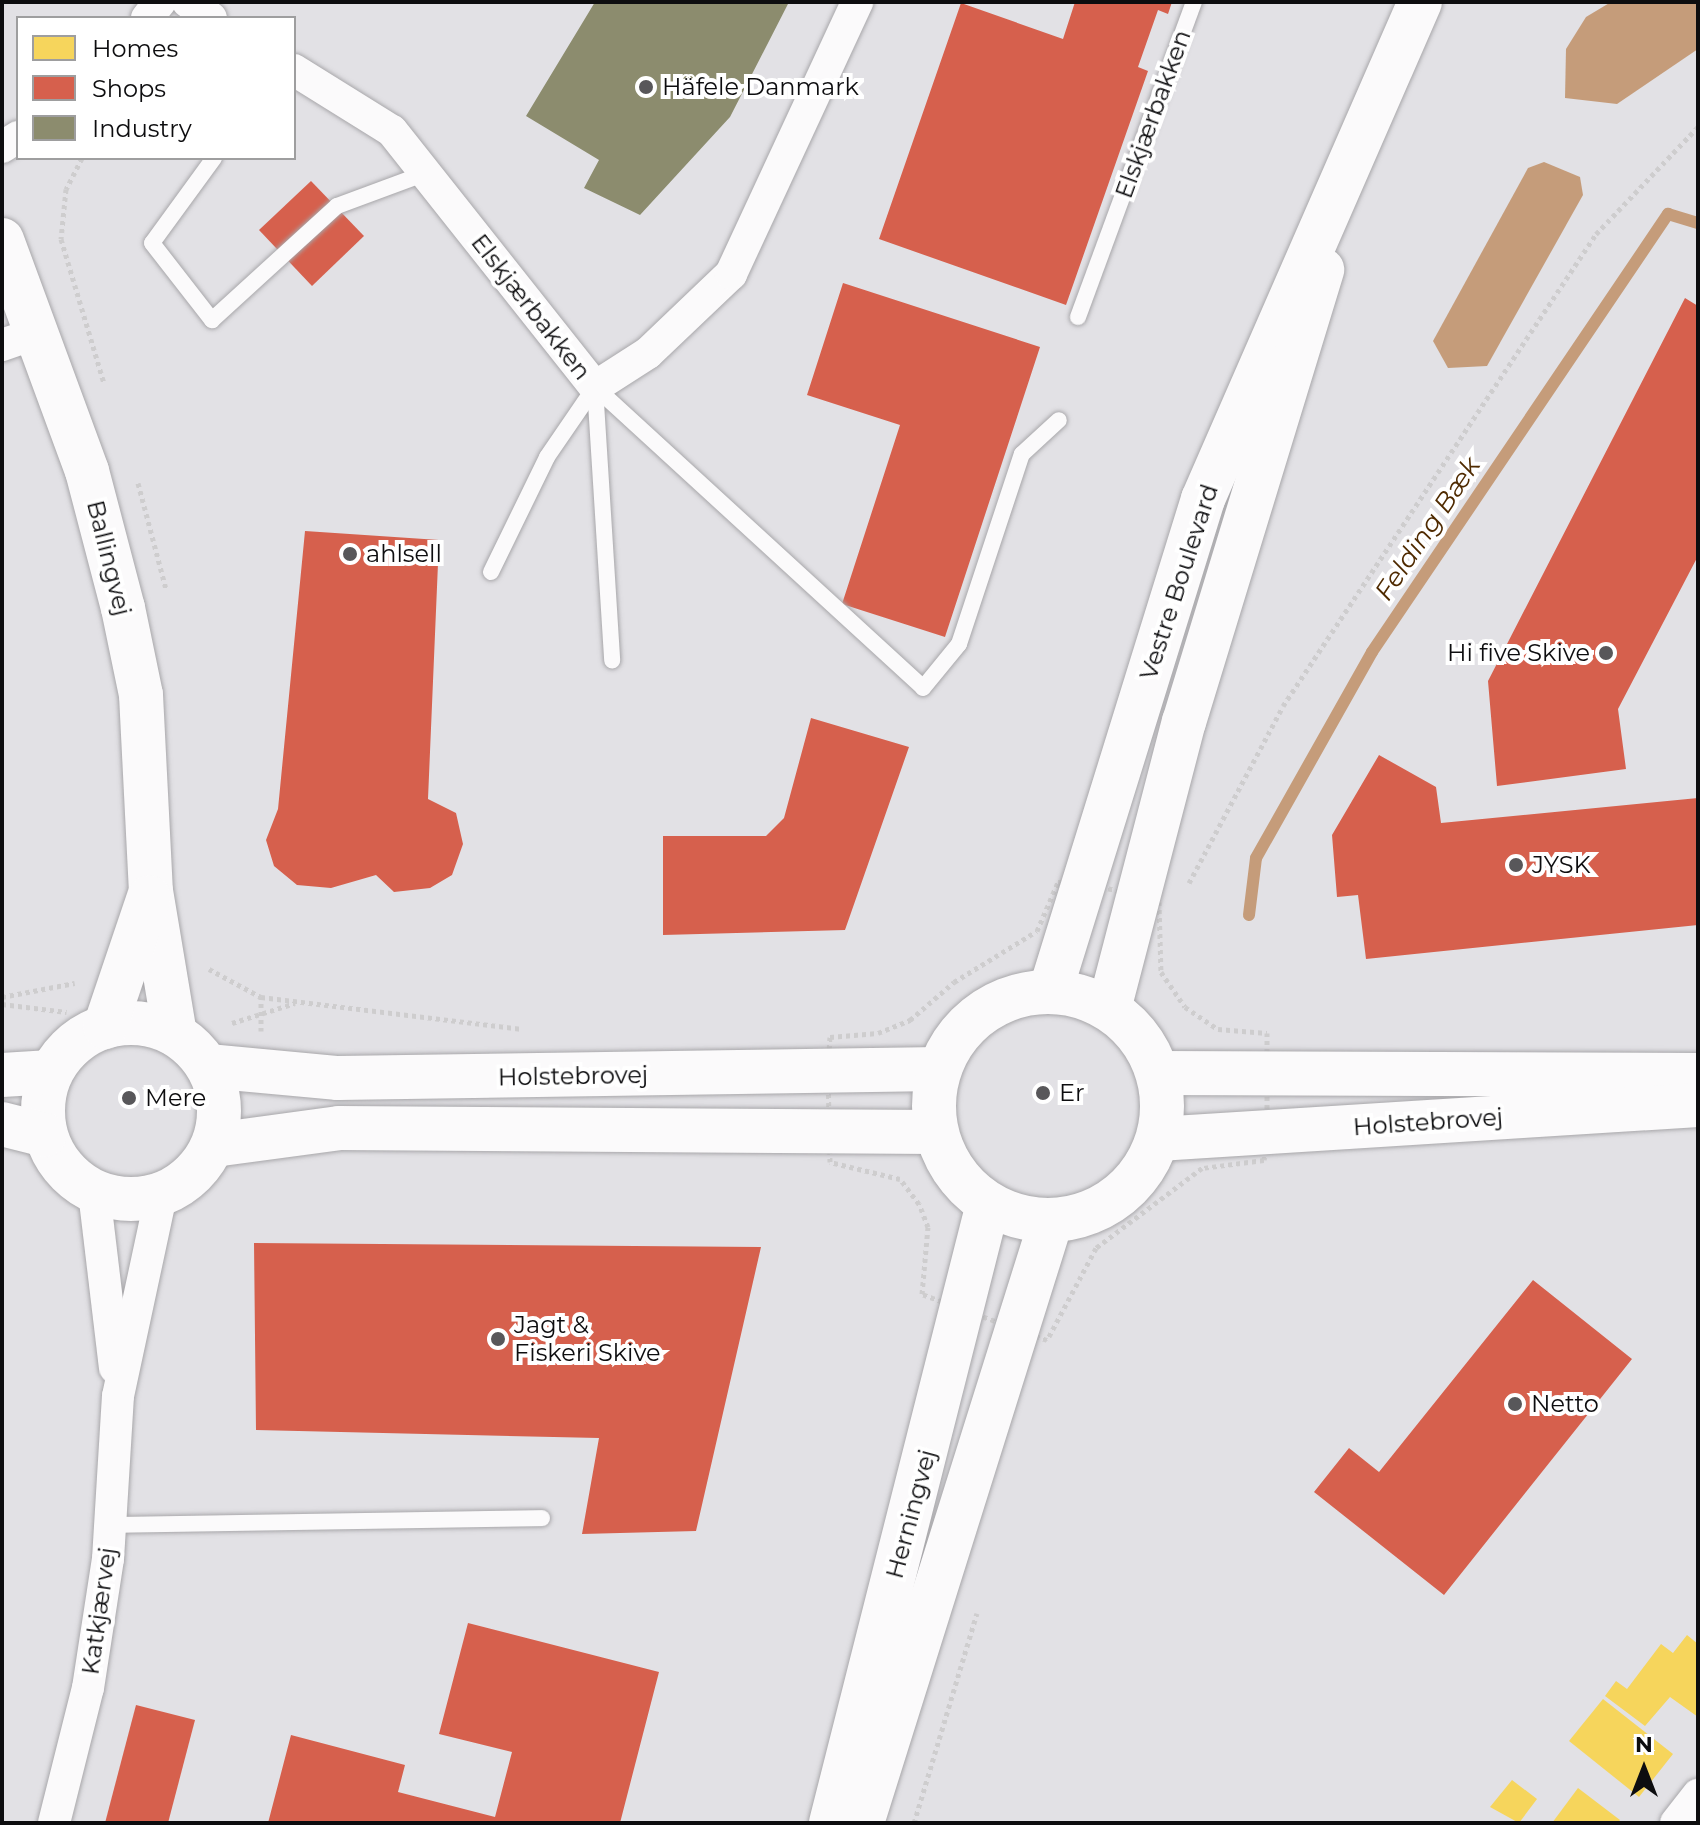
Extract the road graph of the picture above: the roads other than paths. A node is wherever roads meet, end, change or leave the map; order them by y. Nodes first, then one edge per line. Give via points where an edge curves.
1 (188, 2) edge
2 (857, 2) edge
3 (1194, 2) edge
4 (1420, 2) edge
5 (208, 16) edge
6 (296, 71) edge
7 (213, 160) edge
8 (426, 173) junction
9 (1343, 186) junction
10 (2, 240) edge
11 (1078, 317) dead end
12 (18, 340) edge
13 (595, 387) junction
14 (1059, 420) dead end
15 (491, 572) dead end
16 (612, 660) dead end
17 (151, 891) junction
18 (1050, 992) junction
19 (1109, 1009) junction
20 (105, 1027) junction
21 (188, 1046) junction
22 (939, 1069) junction
23 (51, 1072) junction
24 (1158, 1073) junction
25 (2, 1075) edge
26 (1698, 1075) edge
27 (1698, 1105) edge
28 (2, 1124) edge
29 (936, 1132) junction
30 (45, 1135) junction
31 (1158, 1139) junction
32 (214, 1145) junction
33 (94, 1192) junction
34 (161, 1195) junction
35 (988, 1204) junction
36 (1051, 1221) junction
37 (118, 1396) junction
38 (542, 1518) dead end
39 (110, 1525) junction
40 (1698, 1795) edge
41 (54, 1823) edge
42 (831, 1823) edge
43 (862, 1823) edge
44 (1676, 1823) edge

1 - 5 street
2 - 13 street, Elskjærbakken via 731,274 648,353
3 - 11 lane, Elskjærbakken
4 - 9 main road, Vestre Boulevard
6 - 8 street, Elskjærbakken via 392,131
7 - 8 lane via 152,243 212,320 337,206
8 - 13 street, Elskjærbakken
9 - 18 main road, Vestre Boulevard via 1283,305 1203,499
9 - 19 main road, Vestre Boulevard via 1155,899
10 - 12 main road, Ballingvej
12 - 17 main road, Ballingvej via 87,471 123,608 141,695
13 - 14 lane via 923,688 959,644 1022,454
13 - 15 lane via 547,457
13 - 16 lane
17 - 20 main road, Ballingvej
17 - 21 main road, Ballingvej
18 - 19 main road
18 - 22 main road via 1014,996 982,1012 956,1037
19 - 24 main road via 1147,1048
20 - 21 main road via 129,1023
20 - 23 main road via 65,1052
21 - 22 main road, Holstebrovej via 338,1078 824,1049
21 - 32 main road via 220,1104
22 - 29 main road
23 - 25 main road
23 - 30 main road
24 - 26 main road, Holstebrovej via 1267,1079
24 - 31 main road
27 - 31 main road, Holstebrovej
28 - 30 main road
29 - 32 main road via 339,1128
29 - 35 main road via 955,1172
30 - 33 main road via 55,1158
31 - 36 main road via 1118,1197
32 - 34 main road via 193,1176
33 - 34 main road via 116,1199
33 - 37 street, Katkjærvej
34 - 37 street, Katkjærvej
35 - 36 main road
35 - 42 main road, Herningvej
36 - 43 main road, Herningvej
37 - 39 street, Katkjærvej
38 - 39 lane
39 - 41 street, Katkjærvej via 88,1688
40 - 44 street

